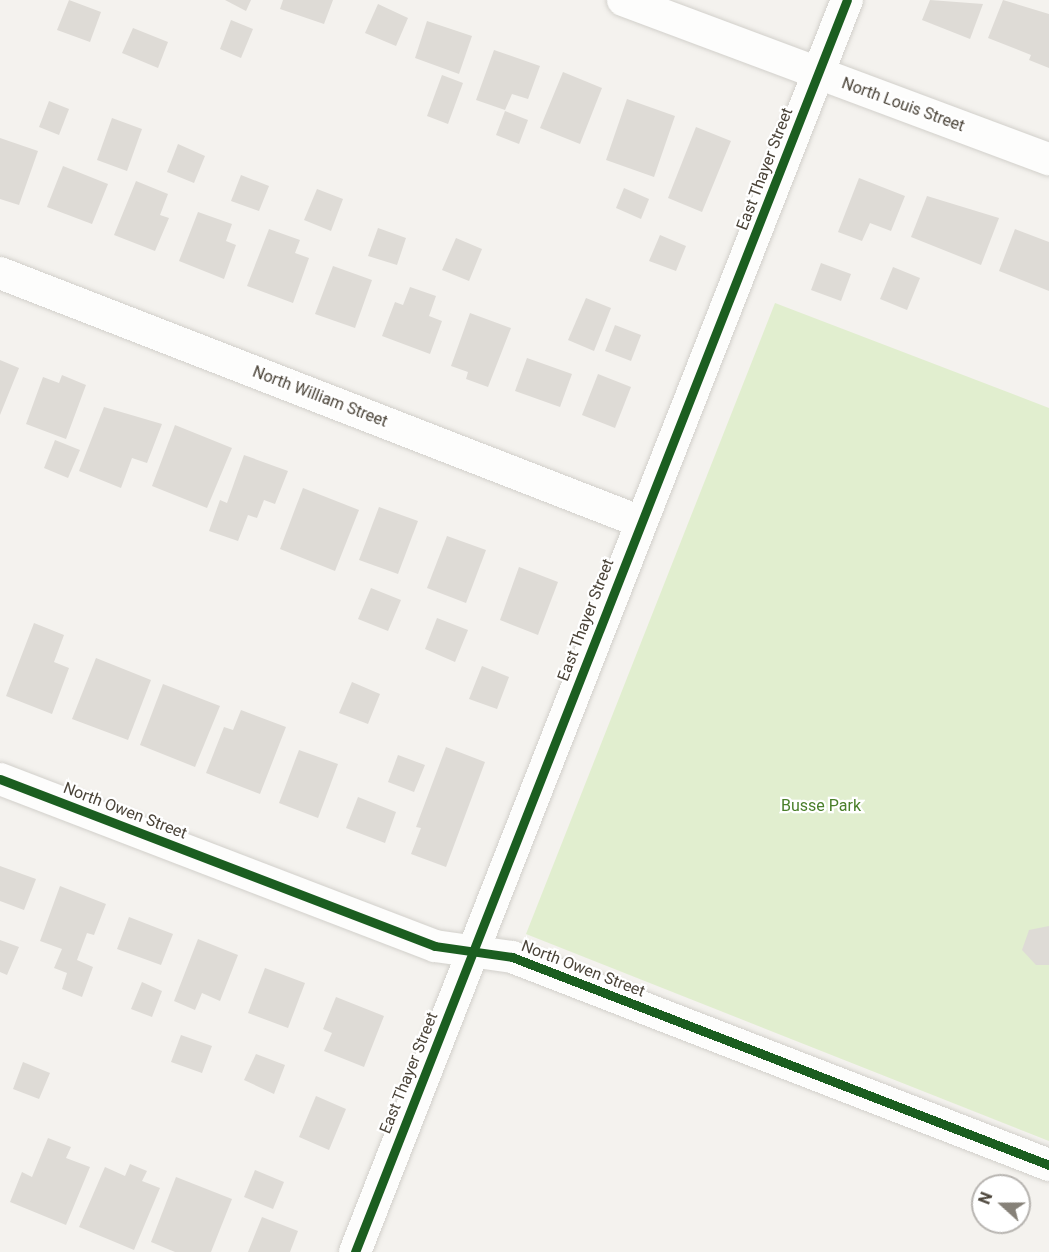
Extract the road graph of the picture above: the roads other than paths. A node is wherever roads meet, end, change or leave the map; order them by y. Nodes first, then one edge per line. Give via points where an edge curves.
1 (624, 0) edge
2 (847, 0) edge
3 (818, 74) junction
4 (1049, 159) edge
5 (0, 273) edge
6 (640, 522) junction
7 (0, 779) edge
8 (472, 953) junction
9 (1049, 1165) edge
10 (355, 1252) edge

1 - 3 street, North Louis Street
2 - 3 street, East Thayer Street
3 - 4 street, North Louis Street
3 - 6 street, East Thayer Street
5 - 6 street, North William Street
6 - 8 street, East Thayer Street
7 - 8 street, North Owen Street via 435,946
8 - 9 street, North Owen Street via 512,957
8 - 10 street, East Thayer Street

